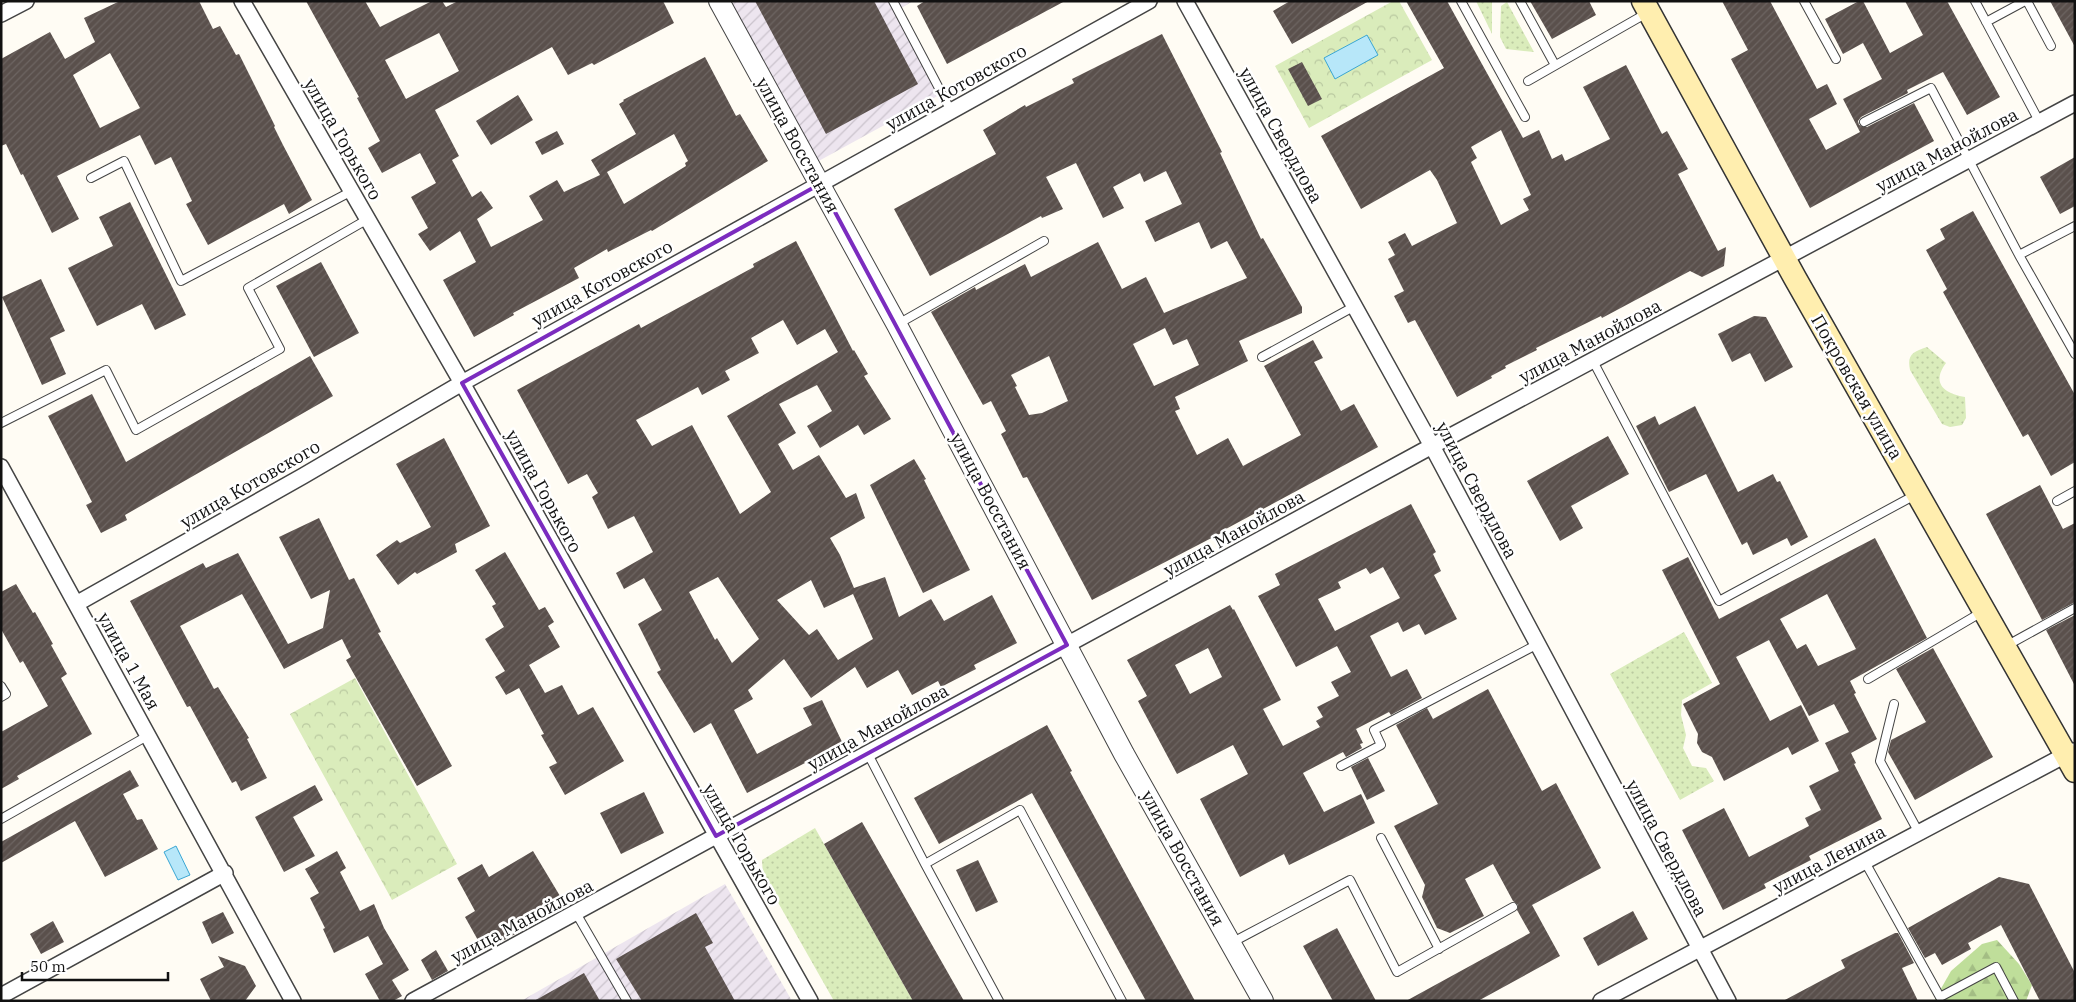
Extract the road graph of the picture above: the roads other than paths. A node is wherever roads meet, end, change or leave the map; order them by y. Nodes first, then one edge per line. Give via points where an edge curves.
1 (26, 1) edge
2 (242, 1) edge
3 (719, 1) edge
4 (893, 1) edge
5 (1149, 1) edge
6 (1185, 1) edge
7 (1462, 1) edge
8 (1520, 1) edge
9 (1804, 1) edge
10 (1975, 1) edge
11 (2026, 1) edge
12 (1646, 7) edge
13 (1, 14) edge
14 (1986, 22) junction
15 (2050, 46) dead end
16 (1836, 59) dead end
17 (1555, 66) junction
18 (1528, 81) dead end
19 (2075, 103) edge
20 (951, 111) junction
21 (1525, 117) dead end
22 (2039, 121) junction
23 (1864, 122) dead end
24 (1967, 160) junction
25 (91, 178) dead end
26 (820, 184) junction
27 (352, 191) junction
28 (368, 219) junction
29 (2075, 226) edge
30 (1044, 241) dead end
31 (2019, 255) junction
32 (1784, 259) junction
33 (1355, 306) junction
34 (897, 325) junction
35 (2075, 354) edge
36 (1262, 357) dead end
37 (1592, 361) junction
38 (462, 383) junction
39 (1, 423) edge
40 (1432, 446) junction
41 (1, 467) edge
42 (2075, 491) edge
43 (1918, 494) junction
44 (2057, 501) dead end
45 (76, 604) junction
46 (2075, 608) edge
47 (1984, 611) junction
48 (1538, 644) junction
49 (1067, 646) junction
50 (2005, 647) junction
51 (1868, 679) dead end
52 (1, 686) edge
53 (1, 697) edge
54 (1894, 704) dead end
55 (149, 735) junction
56 (868, 754) junction
57 (2072, 758) edge
58 (1341, 766) dead end
59 (1, 819) edge
60 (1919, 833) junction
61 (716, 836) junction
62 (1381, 838) dead end
63 (1864, 862) junction
64 (925, 864) junction
65 (225, 873) junction
66 (1513, 907) dead end
67 (576, 913) junction
68 (1231, 943) junction
69 (1439, 949) junction
70 (1700, 949) junction
71 (1, 996) edge
72 (1261, 1000) edge
73 (293, 1001) edge
74 (413, 1001) edge
75 (627, 1001) edge
76 (810, 1001) edge
77 (999, 1001) edge
78 (1122, 1001) edge
79 (1601, 1001) edge
80 (1728, 1001) edge
81 (2014, 1001) edge

1 - 13 street
2 - 27 street, улица Горького
3 - 26 street, улица Восстания
4 - 20 lane
5 - 20 street, улица Котовского
6 - 33 street, улица Свердлова
7 - 21 lane
8 - 17 lane
9 - 16 lane
10 - 14 lane
11 - 14 lane
11 - 15 lane
12 - 17 lane
12 - 32 main road, Покровская улица
14 - 22 lane
17 - 18 lane
19 - 22 street, улица Манойлова
20 - 26 street, улица Котовского
22 - 24 street, улица Манойлова
23 - 24 lane via 1931,88
24 - 31 lane
24 - 32 street, улица Манойлова
25 - 27 lane via 124,161 181,281
26 - 34 street, улица Восстания
26 - 38 street, улица Котовского
27 - 28 street, улица Горького
28 - 38 street, улица Горького
28 - 39 lane via 248,288 280,350 136,430 106,370
29 - 31 lane
30 - 34 lane
31 - 35 lane
32 - 37 street, улица Манойлова
32 - 43 main road, Покровская улица
33 - 36 lane
33 - 40 street, улица Свердлова
34 - 49 street, улица Восстания
37 - 40 street, улица Манойлова
37 - 43 lane via 1719,601
38 - 45 street, улица Котовского
38 - 61 street, улица Горького
40 - 48 street, улица Свердлова
40 - 49 street, улица Манойлова
41 - 45 street, улица 1 Мая
42 - 44 lane
43 - 47 main road, Покровская улица
45 - 55 street, улица 1 Мая
46 - 50 lane
47 - 50 main road, Покровская улица
47 - 51 lane
48 - 58 lane via 1374,730 1381,745
48 - 70 street, улица Свердлова
49 - 56 street, улица Манойлова
49 - 68 street, улица Восстания
50 - 57 main road, Покровская улица
52 - 53 lane via 6,694
54 - 60 lane via 1880,761
55 - 59 lane
55 - 65 street, улица 1 Мая
56 - 61 street, улица Манойлова
56 - 64 lane
57 - 60 street, улица Ленина
60 - 63 street, улица Ленина
61 - 67 street, улица Манойлова
61 - 76 street, улица Горького
62 - 69 lane
63 - 70 street, улица Ленина
63 - 81 lane via 1940,997 1996,967
64 - 77 lane
64 - 78 lane via 1020,810
65 - 71 street
65 - 73 street, улица 1 Мая
66 - 69 lane
67 - 74 street, улица Манойлова
67 - 75 lane
68 - 69 lane via 1350,880 1397,972
68 - 72 street, улица Восстания
70 - 79 street, улица Ленина
70 - 80 street, улица Свердлова

